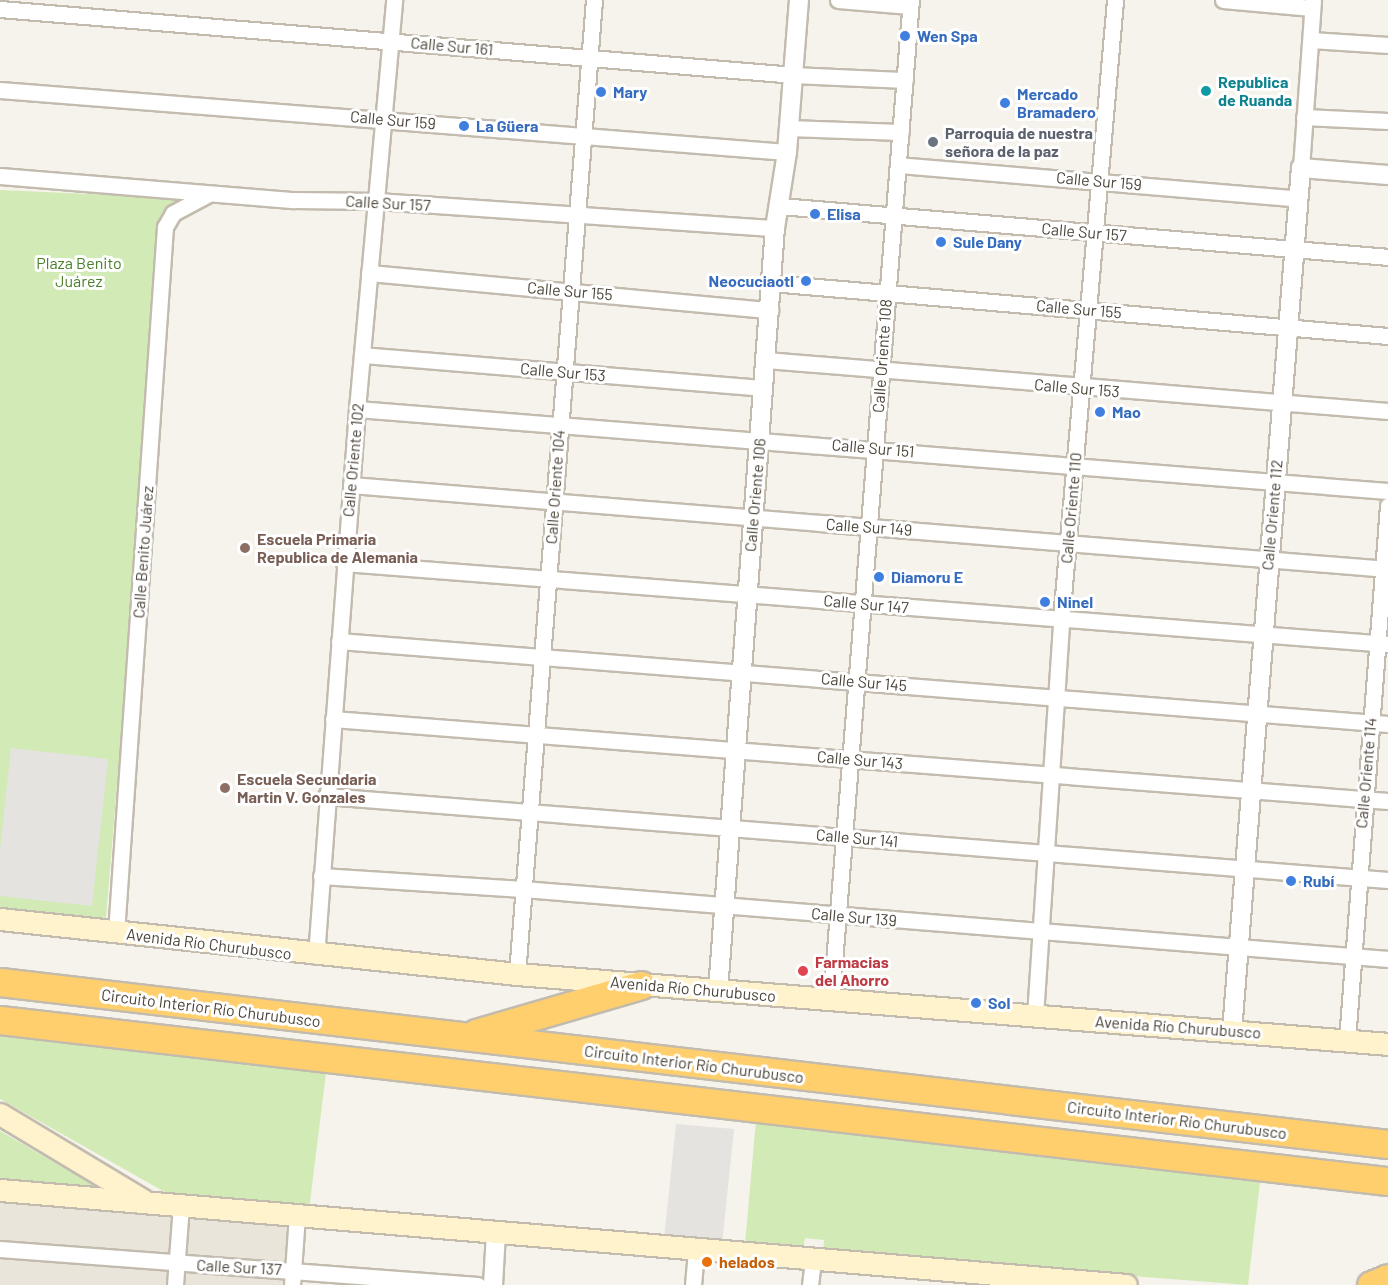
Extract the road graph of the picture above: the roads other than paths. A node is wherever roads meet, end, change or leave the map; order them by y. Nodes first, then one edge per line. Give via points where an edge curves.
1 (394, 0) edge
2 (594, 0) edge
3 (799, 0) edge
4 (838, 0) edge
5 (1115, 0) edge
6 (1223, 0) edge
7 (910, 3) edge
8 (1313, 4) edge
9 (0, 9) edge
10 (1311, 40) junction
11 (390, 41) junction
12 (1388, 45) edge
13 (590, 57) junction
14 (794, 75) junction
15 (905, 80) junction
16 (0, 90) edge
17 (1304, 117) junction
18 (384, 120) junction
19 (1388, 121) edge
20 (788, 128) junction
21 (901, 132) junction
22 (584, 136) junction
23 (787, 152) junction
24 (898, 165) junction
25 (1301, 168) junction
26 (1388, 175) edge
27 (0, 176) edge
28 (1098, 180) junction
29 (208, 194) junction
30 (1299, 199) junction
31 (377, 201) junction
32 (780, 206) junction
33 (577, 214) junction
34 (894, 215) junction
35 (775, 228) junction
36 (1094, 233) junction
37 (1294, 250) junction
38 (1388, 257) edge
39 (369, 273) junction
40 (771, 283) junction
41 (570, 291) junction
42 (887, 292) junction
43 (770, 310) junction
44 (1088, 310) junction
45 (1288, 329) junction
46 (1388, 336) edge
47 (362, 355) junction
48 (766, 360) junction
49 (881, 372) junction
50 (564, 373) junction
51 (764, 388) junction
52 (1082, 388) junction
53 (1281, 405) junction
54 (357, 409) junction
55 (1388, 411) edge
56 (559, 425) junction
57 (759, 439) junction
58 (875, 448) junction
59 (1075, 465) junction
60 (1275, 482) junction
61 (351, 485) junction
62 (1388, 491) edge
63 (554, 502) junction
64 (1388, 506) edge
65 (753, 518) junction
66 (868, 527) junction
67 (1068, 541) junction
68 (1267, 560) junction
69 (345, 563) junction
70 (1385, 568) edge
71 (548, 580) junction
72 (747, 595) junction
73 (862, 603) junction
74 (1061, 620) junction
75 (1262, 637) junction
76 (339, 641) junction
77 (1382, 644) edge
78 (542, 656) junction
79 (741, 671) junction
80 (856, 682) junction
81 (1056, 698) junction
82 (1257, 715) junction
83 (333, 719) junction
84 (1370, 723) junction
85 (1388, 724) edge
86 (536, 734) junction
87 (734, 749) junction
88 (849, 760) junction
89 (1050, 775) junction
90 (1251, 790) junction
91 (326, 796) junction
92 (1364, 799) junction
93 (1388, 801) edge
94 (529, 811) junction
95 (728, 827) junction
96 (843, 837) junction
97 (1044, 852) junction
98 (1245, 868) junction
99 (321, 876) junction
100 (1358, 878) junction
101 (1388, 880) edge
102 (523, 889) junction
103 (723, 905) junction
104 (837, 916) junction
105 (0, 920) edge
106 (1040, 932) junction
107 (116, 933) junction
108 (1238, 948) junction
109 (316, 956) junction
110 (1352, 956) junction
111 (1388, 959) edge
112 (517, 975) junction
113 (0, 982) edge
114 (641, 985) junction
115 (718, 991) junction
116 (831, 1000) junction
117 (1035, 1016) junction
118 (0, 1020) edge
119 (1232, 1031) junction
120 (456, 1037) junction
121 (1347, 1040) junction
122 (1388, 1044) edge
123 (0, 1114) edge
124 (1388, 1144) edge
125 (1388, 1181) edge
126 (0, 1190) edge
127 (149, 1203) junction
128 (181, 1206) junction
129 (297, 1216) junction
130 (496, 1233) junction
131 (0, 1249) edge
132 (696, 1250) junction
133 (813, 1260) junction
134 (177, 1263) junction
135 (292, 1277) edge
136 (1388, 1278) edge
137 (1011, 1280) edge
138 (175, 1285) edge
139 (478, 1285) edge
140 (493, 1285) edge
141 (693, 1285) edge
142 (810, 1285) edge
143 (1126, 1285) edge
144 (1371, 1285) edge

1 - 11 street, Calle Oriente 102
2 - 13 street, Calle Oriente 104
3 - 14 street, Calle Oriente 106
4 - 7 street
5 - 28 street, Calle Oriente 110
6 - 8 street
7 - 15 street, Calle Oriente 108
8 - 10 street, Calle Oriente 112
9 - 11 street, Calle Sur 161
10 - 12 street
10 - 17 street, Calle Oriente 112
11 - 13 street, Calle Sur 161
11 - 18 street, Calle Oriente 102
13 - 14 street, Calle Sur 161
13 - 22 street, Calle Oriente 104
14 - 15 street, Calle Sur 161
14 - 20 street, Calle Oriente 106
15 - 21 street, Calle Oriente 108
16 - 18 street, Calle Sur 159
17 - 19 street
17 - 25 street, Calle Oriente 112
18 - 22 street, Calle Sur 159
18 - 31 street, Calle Oriente 102
20 - 21 street
20 - 23 street, Calle Oriente 106
21 - 24 street, Calle Oriente 108
22 - 23 street, Calle Sur 159
22 - 33 street, Calle Oriente 104
23 - 32 street, Calle Oriente 106
24 - 28 street, Calle Sur 159
24 - 34 street, Calle Oriente 108
25 - 26 street
25 - 30 street, Calle Oriente 112
27 - 29 street, Calle Sur 157
28 - 30 street, Calle Sur 159
28 - 36 street, Calle Oriente 110
29 - 31 street, Calle Sur 157
29 - 107 street, Calle Benito Juárez via 173,213 165,227
30 - 37 street, Calle Oriente 112
31 - 33 street, Calle Sur 157
31 - 39 street, Calle Oriente 102
32 - 34 street, Calle Sur 157
32 - 35 street, Calle Oriente 106
33 - 35 street, Calle Sur 157
33 - 41 street, Calle Oriente 104
34 - 36 street, Calle Sur 157
34 - 42 street, Calle Oriente 108
35 - 40 street, Calle Oriente 106
36 - 37 street, Calle Sur 157
36 - 44 street, Calle Oriente 110
37 - 38 street, Calle Sur 157
37 - 45 street, Calle Oriente 112
39 - 41 street, Calle Sur 155
39 - 47 street, Calle Oriente 102
40 - 42 street, Calle Sur 155
40 - 43 street, Calle Oriente 106
41 - 43 street, Calle Sur 155
41 - 50 street, Calle Oriente 104
42 - 44 street, Calle Sur 155
42 - 49 street, Calle Oriente 108
43 - 48 street, Calle Oriente 106
44 - 45 street, Calle Sur 155
44 - 52 street, Calle Oriente 110
45 - 46 street, Calle Sur 155
45 - 53 street, Calle Oriente 112
47 - 50 street, Calle Sur 153
47 - 54 street, Calle Oriente 102
48 - 49 street, Calle Sur 153
48 - 51 street, Calle Oriente 106
49 - 52 street, Calle Sur 153
49 - 58 street, Calle Oriente 108
50 - 51 street, Calle Sur 153
50 - 56 street, Calle Oriente 104
51 - 57 street, Calle Oriente 106
52 - 53 street, Calle Sur 153
52 - 59 street, Calle Oriente 110
53 - 55 street, Calle Sur 153
53 - 60 street, Calle Oriente 112
54 - 56 street, Calle Sur 151
54 - 61 street, Calle Oriente 102
56 - 57 street, Calle Sur 151
56 - 63 street, Calle Oriente 104
57 - 58 street, Calle Sur 151
57 - 65 street, Calle Oriente 106
58 - 59 street, Calle Sur 151
58 - 66 street, Calle Oriente 108
59 - 60 street, Calle Sur 151
59 - 67 street, Calle Oriente 110
60 - 62 street, Calle Sur 151
60 - 68 street, Calle Oriente 112
61 - 63 street, Calle Sur 149
61 - 69 street, Calle Oriente 102
63 - 65 street, Calle Sur 149
63 - 71 street, Calle Oriente 104
64 - 70 street, Calle Oriente 114
65 - 66 street, Calle Sur 149
65 - 72 street, Calle Oriente 106
66 - 67 street, Calle Sur 149
66 - 73 street, Calle Oriente 108
67 - 68 street, Calle Sur 149
67 - 74 street, Calle Oriente 110
68 - 70 street, Calle Sur 149
68 - 75 street, Calle Oriente 112
69 - 71 street, Calle Sur 147
69 - 76 street, Calle Oriente 102
70 - 77 street, Calle Oriente 114
71 - 72 street, Calle Sur 147
71 - 78 street, Calle Oriente 104
72 - 73 street, Calle Sur 147
72 - 79 street, Calle Oriente 106
73 - 74 street, Calle Sur 147
73 - 80 street, Calle Oriente 108
74 - 75 street, Calle Sur 147
74 - 81 street, Calle Oriente 110
75 - 77 street, Calle Sur 147
75 - 82 street, Calle Oriente 112
76 - 78 street, Calle Sur 145
76 - 83 street, Calle Oriente 102
77 - 84 street, Calle Oriente 114
78 - 79 street, Calle Sur 145
78 - 86 street, Calle Oriente 104
79 - 80 street, Calle Sur 145
79 - 87 street, Calle Oriente 106
80 - 81 street, Calle Sur 145
80 - 88 street, Calle Oriente 108
81 - 82 street, Calle Sur 145
81 - 89 street, Calle Oriente 110
82 - 84 street, Calle Sur 145
82 - 90 street, Calle Oriente 112
83 - 86 street, Calle Sur 143
83 - 91 street, Calle Oriente 102
84 - 85 street, Calle Sur 145
84 - 92 street, Calle Oriente 114
86 - 87 street, Calle Sur 143
86 - 94 street, Calle Oriente 104
87 - 88 street, Calle Sur 143
87 - 95 street, Calle Oriente 106
88 - 89 street, Calle Sur 143
88 - 96 street, Calle Oriente 108
89 - 90 street, Calle Sur 143
89 - 97 street, Calle Oriente 110
90 - 92 street, Calle Sur 143
90 - 98 street, Calle Oriente 112
91 - 94 street, Calle Sur 141
91 - 99 street, Calle Oriente 102
92 - 93 street, Calle Sur 143
92 - 100 street, Calle Oriente 114
94 - 95 street, Calle Sur 141
94 - 102 street, Calle Oriente 104
95 - 96 street, Calle Sur 141
95 - 103 street, Calle Oriente 106
96 - 97 street, Calle Sur 141
96 - 104 street, Calle Oriente 108
97 - 98 street, Calle Sur 141
97 - 106 street, Calle Oriente 110
98 - 100 street, Calle Sur 141
98 - 108 street, Calle Oriente 112
99 - 102 street, Calle Sur 139
99 - 109 street, Calle Oriente 102
100 - 101 street, Calle Sur 141
100 - 110 street, Calle Oriente 114
102 - 103 street, Calle Sur 139
102 - 112 street, Calle Oriente 104
103 - 104 street, Calle Sur 139
103 - 115 street, Calle Oriente 106
104 - 106 street, Calle Sur 139
104 - 116 street, Calle Oriente 108
105 - 107 main road, Avenida Río Churubusco
106 - 108 street, Calle Sur 139
106 - 117 street, Calle Oriente 110
107 - 109 main road, Avenida Río Churubusco
108 - 110 street, Calle Sur 139
108 - 119 street, Calle Oriente 112
109 - 112 main road, Avenida Río Churubusco
110 - 111 street, Calle Sur 139
110 - 121 street, Calle Oriente 114
112 - 114 main road, Avenida Río Churubusco
113 - 120 highway, Circuito Interior Río Churubusco
114 - 115 main road, Avenida Río Churubusco
114 - 120 highway via 492,1030
115 - 116 main road, Avenida Río Churubusco
116 - 117 main road, Avenida Río Churubusco
117 - 119 main road, Avenida Río Churubusco
118 - 125 highway
119 - 121 main road, Avenida Río Churubusco
120 - 124 highway, Circuito Interior Río Churubusco
121 - 122 main road, Avenida Río Churubusco
123 - 127 main road
126 - 127 main road
127 - 128 main road
128 - 129 main road
128 - 134 street
129 - 130 main road
129 - 135 street
130 - 132 main road
130 - 140 street
131 - 134 street, Calle Sur 137
132 - 133 main road
132 - 141 street
133 - 137 main road
133 - 142 street
134 - 135 street, Calle Sur 137
134 - 138 street
135 - 139 street, Calle Sur 137
136 - 144 highway
137 - 143 main road

